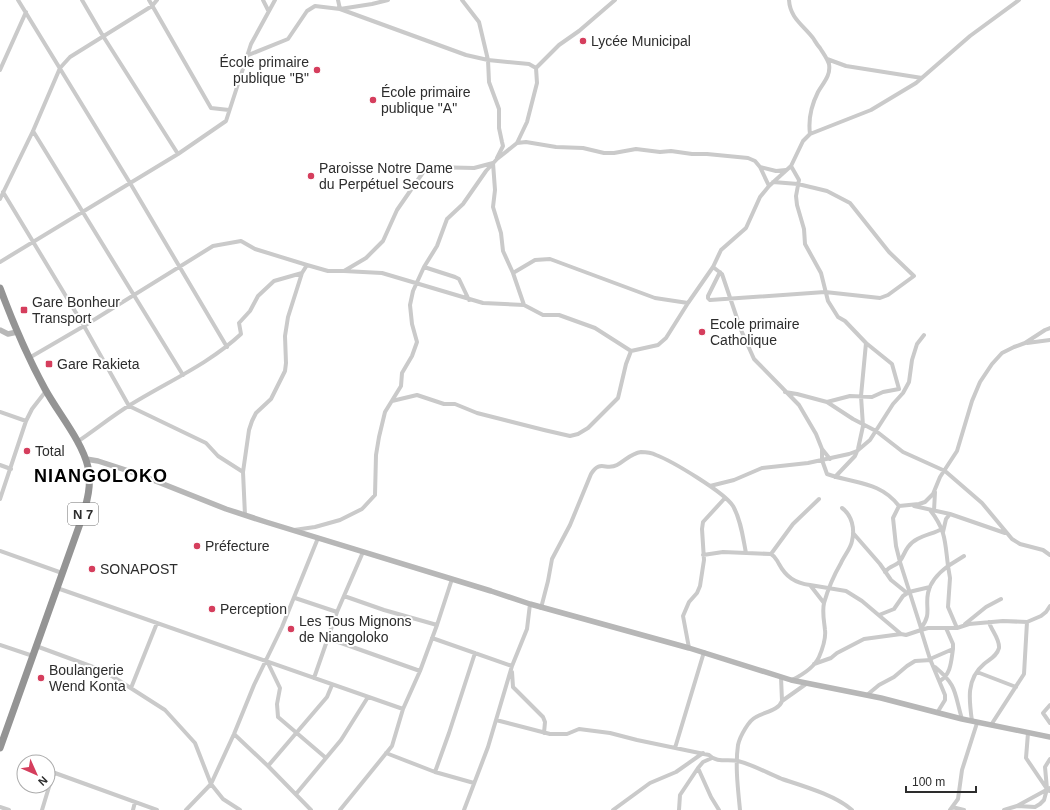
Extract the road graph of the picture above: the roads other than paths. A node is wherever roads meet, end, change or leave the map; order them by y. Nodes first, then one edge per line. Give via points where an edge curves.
1 (18, 0) edge
2 (82, 0) edge
3 (149, 0) edge
4 (158, 0) edge
5 (263, 0) edge
6 (275, 0) edge
7 (338, 0) edge
8 (388, 0) edge
9 (462, 0) edge
10 (615, 0) edge
11 (789, 0) edge
12 (1019, 0) edge
13 (152, 6) junction
14 (268, 10) junction
15 (340, 10) junction
16 (26, 12) junction
17 (104, 36) junction
18 (246, 56) junction
19 (827, 59) junction
20 (488, 60) junction
21 (60, 68) junction
22 (536, 68) junction
23 (0, 70) edge
24 (922, 78) junction
25 (229, 110) junction
26 (33, 131) junction
27 (810, 134) junction
28 (517, 143) junction
29 (178, 154) junction
30 (497, 159) junction
31 (493, 163) junction
32 (791, 166) junction
33 (760, 167) junction
34 (787, 170) junction
35 (773, 182) junction
36 (130, 183) junction
37 (798, 184) junction
38 (769, 186) junction
39 (3, 192) junction
40 (0, 199) edge
41 (82, 212) junction
42 (34, 242) junction
43 (0, 262) edge
44 (307, 265) junction
45 (180, 267) junction
46 (424, 267) junction
47 (713, 267) junction
48 (344, 271) junction
49 (720, 272) junction
50 (302, 273) junction
51 (514, 273) junction
52 (417, 284) junction
53 (0, 288) edge
54 (825, 292) junction
55 (134, 295) junction
56 (469, 300) junction
57 (732, 300) junction
58 (688, 303) junction
59 (524, 305) junction
60 (84, 326) junction
61 (1050, 328) edge
62 (0, 330) edge
63 (17, 332) junction
64 (924, 335) dead end
65 (1050, 340) edge
66 (866, 343) junction
67 (1024, 343) junction
68 (227, 347) junction
69 (631, 352) junction
70 (28, 358) junction
71 (183, 375) junction
72 (907, 386) junction
73 (899, 389) junction
74 (46, 391) junction
75 (785, 392) junction
76 (862, 396) junction
77 (392, 401) junction
78 (827, 402) junction
79 (129, 406) junction
80 (0, 412) edge
81 (26, 421) junction
82 (862, 424) junction
83 (876, 431) junction
84 (78, 442) junction
85 (822, 449) junction
86 (857, 451) junction
87 (86, 458) junction
88 (830, 459) junction
89 (822, 460) junction
90 (0, 465) edge
91 (11, 469) junction
92 (944, 471) junction
93 (244, 472) junction
94 (835, 477) junction
95 (710, 486) junction
96 (935, 488) junction
97 (725, 498) junction
98 (819, 499) dead end
99 (0, 500) edge
100 (910, 505) junction
101 (899, 506) junction
102 (842, 508) dead end
103 (932, 510) junction
104 (950, 514) junction
105 (245, 515) junction
106 (294, 530) junction
107 (943, 531) junction
108 (853, 533) junction
109 (1006, 533) junction
110 (318, 538) junction
111 (0, 551) edge
112 (363, 552) junction
113 (746, 553) junction
114 (771, 554) junction
115 (703, 555) junction
116 (1050, 555) edge
117 (964, 556) dead end
118 (900, 562) junction
119 (948, 566) junction
120 (885, 572) junction
121 (62, 573) junction
122 (452, 579) junction
123 (810, 585) junction
124 (930, 587) junction
125 (57, 588) junction
126 (829, 588) junction
127 (908, 592) junction
128 (344, 596) junction
129 (295, 598) junction
130 (1001, 599) dead end
131 (824, 603) junction
132 (530, 604) junction
133 (1050, 606) edge
134 (541, 608) junction
135 (337, 612) junction
136 (879, 615) junction
137 (989, 622) junction
138 (1027, 622) junction
139 (157, 623) junction
140 (437, 625) junction
141 (964, 626) junction
142 (946, 628) junction
143 (956, 628) junction
144 (921, 630) junction
145 (901, 634) junction
146 (327, 638) junction
147 (432, 638) junction
148 (0, 645) edge
149 (36, 646) junction
150 (689, 648) junction
151 (953, 649) junction
152 (704, 652) junction
153 (475, 653) junction
154 (33, 656) junction
155 (930, 659) junction
156 (266, 661) junction
157 (814, 664) junction
158 (933, 666) junction
159 (512, 668) junction
160 (420, 671) junction
161 (977, 672) junction
162 (781, 677) junction
163 (947, 677) junction
164 (314, 678) junction
165 (791, 680) junction
166 (940, 682) junction
167 (806, 684) junction
168 (332, 685) junction
169 (1016, 687) junction
170 (131, 688) junction
171 (867, 695) junction
172 (368, 697) junction
173 (782, 701) junction
174 (1050, 705) edge
175 (403, 709) junction
176 (937, 713) junction
177 (962, 719) junction
178 (496, 720) junction
179 (974, 722) junction
180 (1050, 723) edge
181 (991, 725) junction
182 (296, 733) junction
183 (544, 733) junction
184 (1028, 733) junction
185 (234, 734) junction
186 (2, 735) edge
187 (1050, 737) edge
188 (0, 748) edge
189 (675, 748) junction
190 (704, 753) junction
191 (386, 754) junction
192 (326, 758) junction
193 (712, 758) junction
194 (1050, 760) edge
195 (738, 761) junction
196 (268, 766) junction
197 (698, 768) junction
198 (435, 772) junction
199 (474, 783) junction
200 (211, 784) junction
201 (1049, 789) edge
202 (296, 794) junction
203 (135, 802) junction
204 (1017, 806) junction
205 (0, 807) edge
206 (951, 809) edge
207 (9, 810) edge
208 (42, 810) edge
209 (133, 810) edge
210 (157, 810) edge
211 (186, 810) edge
212 (240, 810) edge
213 (311, 810) edge
214 (340, 810) edge
215 (464, 810) edge
216 (613, 810) edge
217 (679, 810) edge
218 (719, 810) edge
219 (740, 810) edge
220 (852, 810) edge
221 (964, 810) edge
222 (1004, 810) edge

1 - 16 street
2 - 17 street
3 - 13 street
4 - 13 street
5 - 14 street
6 - 14 street
7 - 15 street
8 - 15 street
9 - 20 street via 479,22
10 - 22 street via 559,45
11 - 19 street via 792,14 813,37
12 - 24 street via 970,36
13 - 17 street
13 - 25 street via 211,108
14 - 18 street
15 - 18 street via 315,6 307,11 288,40
15 - 20 street via 466,55
16 - 21 street
16 - 23 street
17 - 21 street via 70,57
17 - 29 street
18 - 25 street
19 - 24 street via 846,66
19 - 27 street via 829,73 812,107 809,118
20 - 22 street via 529,64
20 - 30 street via 489,82 499,110 498,128 503,146
21 - 26 street
21 - 36 street
22 - 28 street via 538,84 527,122
24 - 27 street via 871,110
25 - 29 street via 226,121
26 - 39 street
26 - 41 street
27 - 32 street via 803,141
28 - 30 street
28 - 33 street via 583,148 604,153 636,149 738,156 751,159
29 - 36 street
30 - 31 street
31 - 46 street via 463,204 447,219 437,246
31 - 48 street via 474,168 432,166 424,171 397,210 383,241 366,258
31 - 51 street via 493,206 501,233 503,252
32 - 34 street
32 - 37 street
33 - 34 street via 776,172
33 - 38 street
34 - 35 street
35 - 37 street
35 - 38 street
36 - 41 street
36 - 45 street
37 - 54 street via 797,205 804,229 805,244 821,273
37 - 54 street via 827,191 850,203 889,252 914,276 880,298
38 - 47 street via 755,205 746,228 721,250
39 - 40 street
39 - 42 street
41 - 42 street
41 - 55 street
42 - 43 street
42 - 60 street
44 - 45 street via 255,249 241,241 213,246
44 - 48 street via 328,271
44 - 50 street
45 - 55 street
45 - 68 street
46 - 52 street
46 - 56 street via 459,279
47 - 49 street
47 - 58 street
48 - 52 street via 382,273
49 - 57 street
49 - 57 street via 708,298
50 - 68 street via 274,281 258,296 250,311 239,323 241,334
50 - 93 street via 288,317 285,372 271,399 256,413 252,421
51 - 58 street via 535,260 550,259 655,298
51 - 59 street
52 - 56 street
52 - 77 street via 410,305 417,342 402,373 401,386
53 - 63 highway, N 7
54 - 57 street via 753,296
54 - 66 street via 832,310
55 - 60 street
55 - 71 street
56 - 59 street
57 - 75 street via 741,330 754,359
58 - 69 street via 662,342
59 - 69 street via 543,315 559,315 595,328
60 - 70 street
60 - 79 street
61 - 67 street
62 - 63 main road via 8,334
63 - 70 highway, N 7
64 - 72 street via 917,344
65 - 67 street
66 - 73 street via 892,364
66 - 76 street
67 - 92 street via 1002,353 980,382 966,417 957,451
68 - 71 street
69 - 77 street via 618,398 588,428 570,436 417,395
70 - 74 highway, N 7
71 - 79 street
72 - 73 street
72 - 83 street
73 - 76 street via 872,397
74 - 81 street
74 - 84 highway, N 7
75 - 78 street
75 - 85 street via 799,405
76 - 78 street via 850,396
76 - 82 street
77 - 106 street via 385,412 379,437 374,495 362,509 340,520
78 - 82 street
79 - 84 street
79 - 93 street via 206,444 218,456
80 - 81 street
81 - 91 street
82 - 83 street
82 - 86 street
83 - 86 street
83 - 92 street via 903,452
84 - 87 highway, N 7
85 - 88 street
85 - 89 street
86 - 88 street
86 - 94 street
87 - 105 main road via 138,474
87 - 121 highway, N 7 via 90,478 89,489 82,518
88 - 89 street
89 - 94 street via 827,474
89 - 95 street via 762,468 734,480
90 - 91 street
91 - 99 street
92 - 96 street
92 - 109 street via 982,503
93 - 105 street
94 - 101 street via 880,489
95 - 97 street
95 - 134 street via 656,454 643,452 634,454 615,466 602,465 594,469 552,559
96 - 100 street via 925,502
96 - 103 street
97 - 113 street via 734,510
97 - 115 street via 703,522
98 - 114 street via 793,524
100 - 101 street
100 - 103 street
101 - 118 street via 893,518
102 - 108 street via 847,512
103 - 104 street
103 - 107 street
104 - 107 street
104 - 109 street
105 - 106 main road
106 - 110 main road
107 - 118 street via 914,541 908,546
107 - 119 street
108 - 120 street
108 - 126 street via 852,543
109 - 116 street via 1020,544 1043,550
110 - 112 main road
110 - 129 street
111 - 121 street
112 - 122 main road
112 - 128 street
113 - 114 street
113 - 115 street via 723,552
114 - 123 street via 777,558 789,578 800,584
115 - 150 street via 700,586 683,616
117 - 119 street
118 - 120 street
118 - 127 street
119 - 124 street
119 - 143 street via 948,607
120 - 127 street via 891,580
121 - 125 highway, N 7
122 - 132 main road
122 - 140 street
123 - 126 street
123 - 131 street
124 - 127 street
124 - 144 street via 927,619
125 - 139 street
125 - 149 highway, N 7
126 - 131 street
126 - 136 street via 846,591
127 - 136 street via 894,609
127 - 144 street
128 - 135 street
128 - 140 street
129 - 135 street
129 - 156 street
130 - 141 street via 986,607
131 - 157 street via 825,633 819,657
132 - 134 main road
132 - 159 street via 527,628
133 - 138 street via 1041,616
134 - 150 main road
135 - 146 street
136 - 145 street
137 - 138 street
137 - 141 street
137 - 161 street via 999,647 995,656
138 - 169 street via 1024,674
139 - 156 street
139 - 170 street
140 - 147 street
141 - 143 street
142 - 143 street
142 - 144 street
142 - 151 street
144 - 145 street
144 - 155 street
145 - 157 street via 864,639
146 - 160 street
146 - 164 street
147 - 153 street
147 - 160 street
148 - 154 street
149 - 154 highway, N 7
149 - 170 street via 104,671
150 - 152 main road
151 - 155 street
151 - 163 street
152 - 162 main road
152 - 189 street
153 - 159 street
153 - 198 street
154 - 186 highway, N 7
155 - 158 street
155 - 171 street via 915,661
156 - 164 street
156 - 182 street via 280,688 278,717
156 - 185 street
157 - 165 street via 804,674
158 - 163 street
158 - 166 street
159 - 178 street
159 - 183 street via 513,687 543,717
160 - 175 street
161 - 169 street
161 - 179 street via 969,697
162 - 165 main road
162 - 173 street
163 - 166 street
163 - 177 street via 955,689
164 - 168 street
165 - 167 main road
166 - 176 street via 945,700
167 - 171 main road
167 - 173 street
168 - 172 street
168 - 182 street via 327,697
169 - 181 street
170 - 200 street via 165,710 195,743
171 - 176 main road
172 - 175 street
172 - 192 street via 341,740
173 - 195 street via 777,708 756,717 748,724 738,743
174 - 180 street via 1042,713
175 - 191 street via 392,746
176 - 177 main road
177 - 179 main road
178 - 183 street
178 - 199 street
179 - 181 main road
179 - 206 street via 958,799
181 - 184 main road
182 - 192 street
182 - 196 street
183 - 189 street via 567,734 579,729 589,730
184 - 187 main road
184 - 201 street via 1026,758
185 - 196 street
185 - 200 street
186 - 188 highway, N 7
189 - 190 street
190 - 193 street
190 - 216 street via 676,772 650,783
191 - 198 street
191 - 214 street
192 - 202 street
193 - 195 street
193 - 197 street
194 - 201 street via 1045,767
195 - 219 street
195 - 220 street via 806,787
196 - 202 street
197 - 217 street via 680,795
197 - 218 street
198 - 199 street
199 - 215 street
200 - 211 street
200 - 212 street via 223,799
201 - 204 street
201 - 204 street via 1044,800 1035,807
202 - 213 street
203 - 208 street via 55,773
203 - 209 street
203 - 210 street
204 - 222 street
205 - 207 street
206 - 221 street

